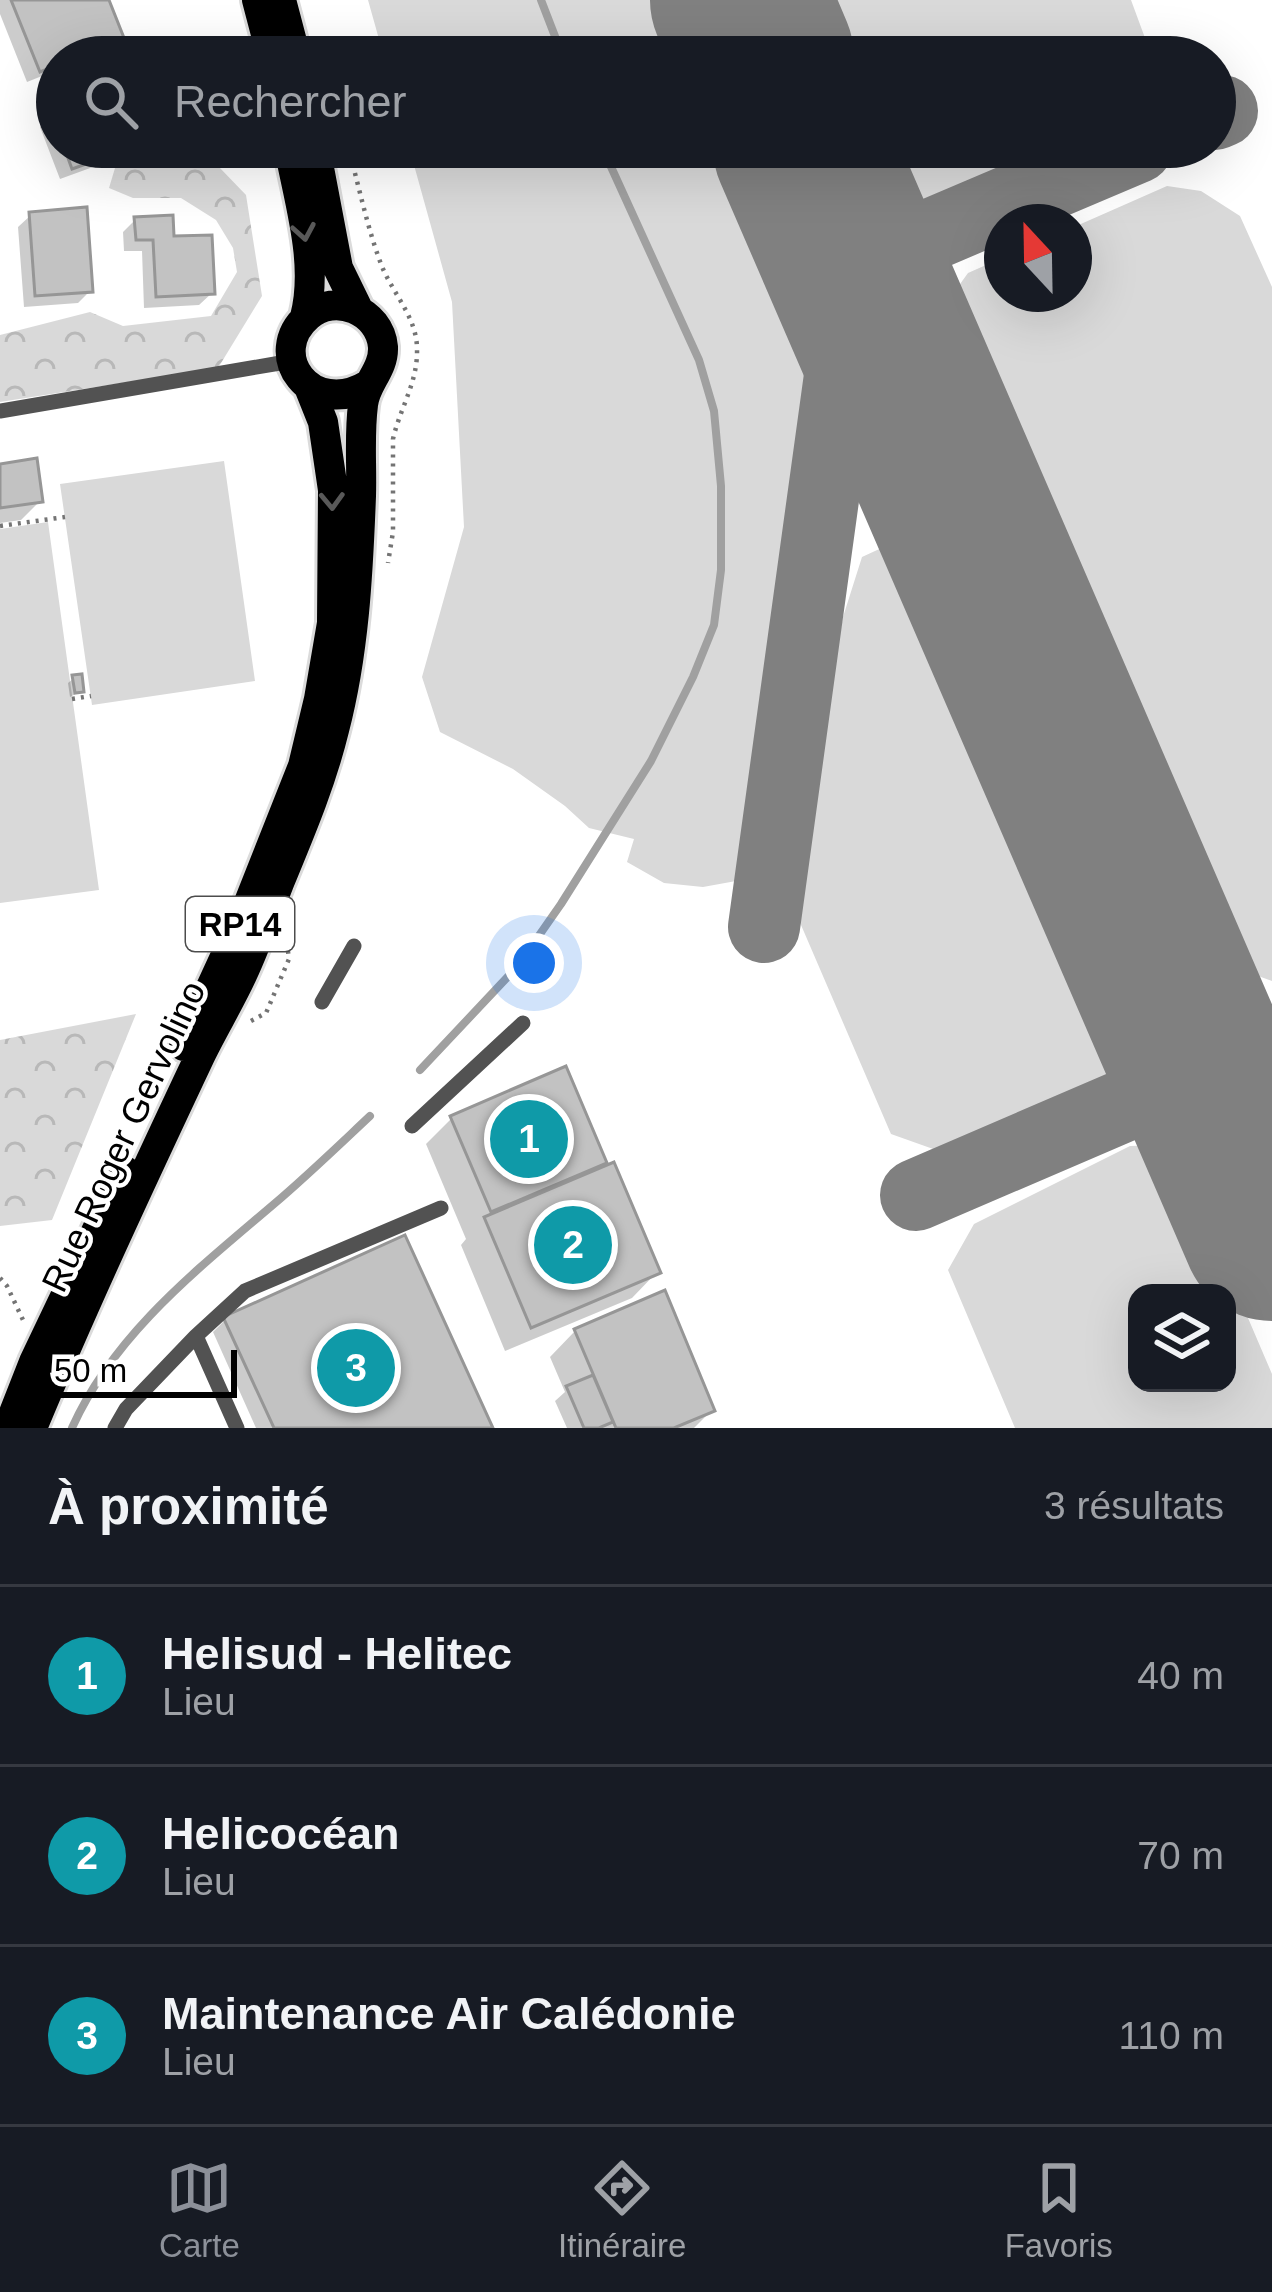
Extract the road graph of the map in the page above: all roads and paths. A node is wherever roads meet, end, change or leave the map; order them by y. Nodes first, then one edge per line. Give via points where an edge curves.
1 (257, 0) edge
2 (281, 0) edge
3 (266, 36) edge
4 (290, 36) edge
5 (293, 168) edge
6 (319, 168) edge
7 (359, 310) junction
8 (305, 317) junction
9 (301, 374) junction
10 (368, 385) junction
11 (0, 411) edge
12 (65, 517) dead end
13 (0, 526) edge
14 (91, 696) dead end
15 (72, 699) dead end
16 (354, 946) dead end
17 (322, 1002) dead end
18 (523, 1023) dead end
19 (412, 1126) dead end
20 (441, 1208) dead end
21 (196, 1336) junction
22 (15, 1413) edge
23 (115, 1428) edge
24 (237, 1428) edge

1 - 3 main road
2 - 4 main road
5 -> 8 main road via 311,272
6 - 7 main road via 335,258
7 - 8 main road via 331,305
7 - 10 main road via 383,345
8 - 9 main road via 291,345
9 - 10 main road via 323,394
9 - 11 lane
9 -> 22 main road, Rue Roger Gervolino / RP14 via 323,422 333,490 332,623 303,766 242,920
10 - 22 main road, Rue Roger Gervolino / RP14 via 354,626 321,780 242,975
12 - 13 path
14 - 15 path
16 - 17 lane
18 - 19 lane
20 - 21 lane via 245,1292
21 - 23 lane
21 - 24 lane

